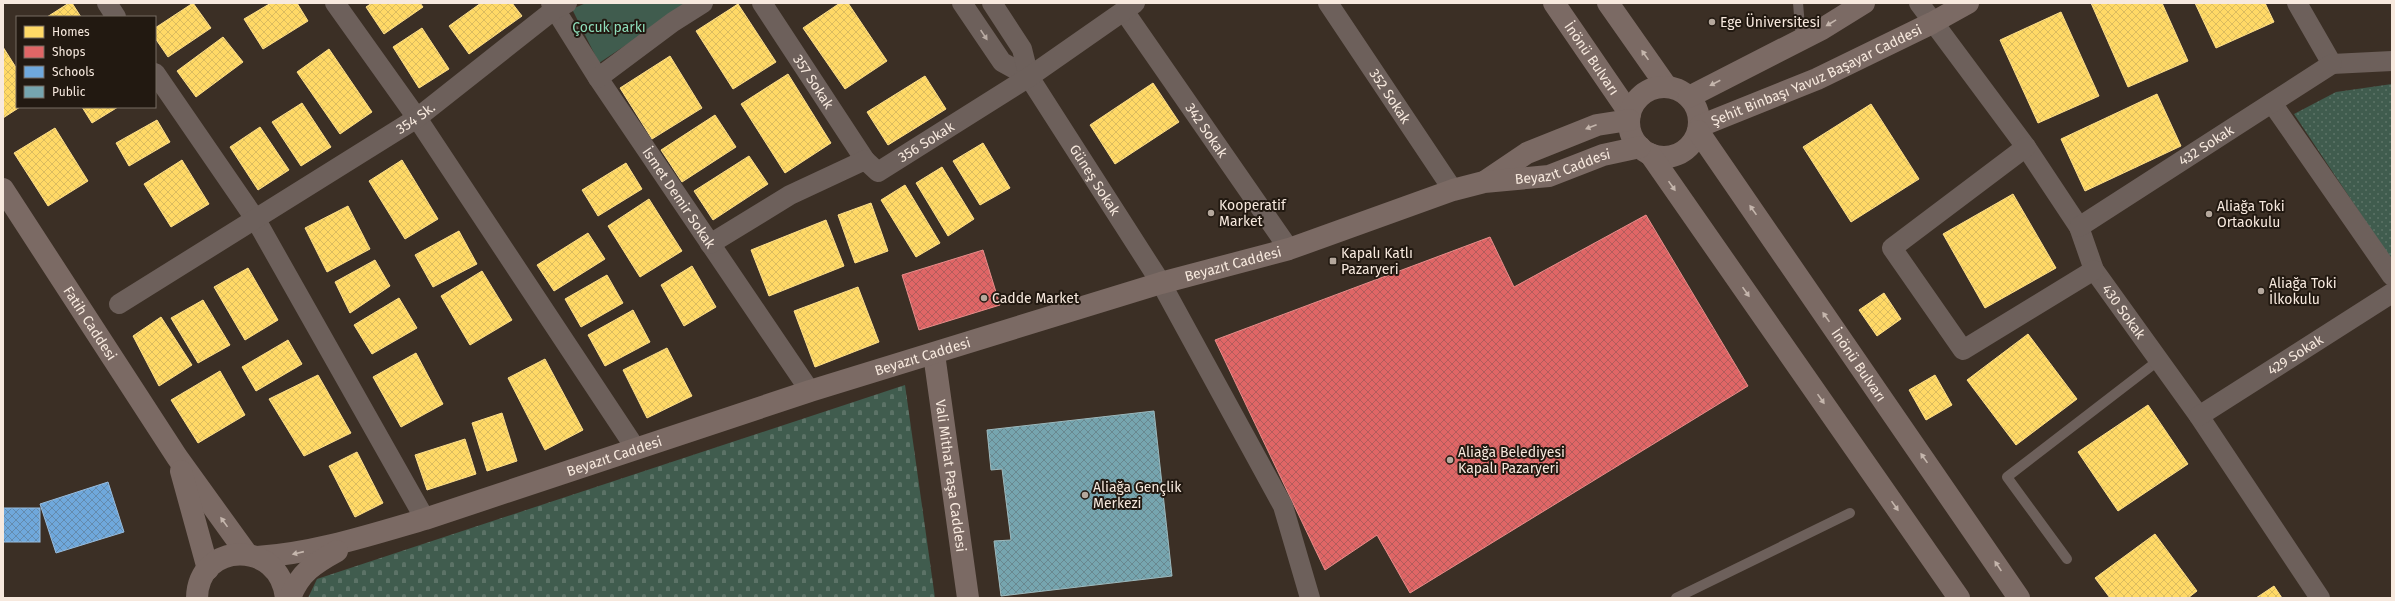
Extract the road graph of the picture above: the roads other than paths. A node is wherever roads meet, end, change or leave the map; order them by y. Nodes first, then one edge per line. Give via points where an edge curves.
1 (107, 3) edge
2 (335, 3) edge
3 (703, 3) edge
4 (762, 3) edge
5 (962, 3) edge
6 (992, 3) edge
7 (1328, 3) edge
8 (1554, 3) edge
9 (1608, 3) edge
10 (1798, 3) edge
11 (1864, 3) edge
12 (1919, 3) edge
13 (1968, 3) edge
14 (2297, 3) edge
15 (557, 5) edge
16 (1130, 7) edge
17 (115, 16) edge
18 (1932, 23) junction
19 (1801, 39) junction
20 (2392, 61) edge
21 (2332, 64) junction
22 (156, 74) edge
23 (1029, 77) junction
24 (598, 78) junction
25 (1667, 87) junction
26 (1689, 97) junction
27 (2272, 103) junction
28 (1630, 117) junction
29 (418, 118) junction
30 (1699, 129) junction
31 (2026, 147) junction
32 (1645, 150) junction
33 (865, 160) junction
34 (1484, 182) junction
35 (3, 189) edge
36 (1453, 190) junction
37 (256, 220) junction
38 (2079, 227) junction
39 (710, 244) junction
40 (1289, 249) junction
41 (2094, 270) junction
42 (2392, 276) edge
43 (1161, 283) junction
44 (2392, 293) edge
45 (119, 304) dead end
46 (934, 354) junction
47 (2159, 360) junction
48 (810, 391) junction
49 (2199, 416) junction
50 (636, 449) junction
51 (177, 457) junction
52 (1850, 512) dead end
53 (425, 519) junction
54 (363, 537) junction
55 (252, 555) junction
56 (2067, 559) dead end
57 (208, 569) junction
58 (196, 597) edge
59 (286, 598) edge
60 (290, 598) edge
61 (968, 598) edge
62 (1310, 598) edge
63 (1676, 598) edge
64 (1959, 598) edge
65 (2020, 598) edge
66 (2320, 598) edge

1 - 17 street
2 - 29 street
3 - 24 street
4 - 33 street, 357 Sokak
5 -> 23 street, Güneş Sokak via 1002,62
6 - 23 street, Güneş Sokak via 1022,49
7 - 36 street, 352 Sokak
8 - 28 street, İnönü Bulvarı
25 -> 9 street
10 - 19 lane
11 -> 19 street
12 - 18 street, Şehit Binbaşı Yavuz Başayar Caddesi
13 - 18 street, Şehit Binbaşı Yavuz Başayar Caddesi
14 - 21 street
15 - 24 street, İsmet Demir Sokak
15 - 29 street, 354 Sk.
16 - 23 street, 356 Sokak
16 - 40 street, 342 Sokak
18 - 30 street, Şehit Binbaşı Yavuz Başayar Caddesi via 1817,79
18 - 31 street, 430 Sokak
19 -> 26 street
20 - 21 street
21 - 27 street, 432 Sokak
22 - 37 street
23 - 33 street, 356 Sokak via 878,172
23 - 43 street, Güneş Sokak
24 - 39 street, İsmet Demir Sokak
25 - 26 street via 1679,90
25 - 28 street via 1657,87 1640,97
26 - 30 street via 1696,105
27 - 38 street, 432 Sokak
27 - 42 street
28 - 32 street via 1630,130
28 -> 34 street, Beyazıt Caddesi via 1597,125 1527,153
29 - 37 street, 354 Sk.
29 - 50 street
30 - 32 street via 1694,141 1679,154 1669,157
65 -> 30 street, İnönü Bulvarı
31 - 38 street, 430 Sokak
31 - 41 street via 1892,248 1963,350
32 - 34 street, Beyazıt Caddesi via 1603,155 1549,176
32 -> 64 street
33 - 39 street via 790,195
34 - 36 street, Beyazıt Caddesi
35 - 51 street, Fatih Caddesi
36 - 40 street, Beyazıt Caddesi
37 - 45 street, 354 Sk.
37 - 53 street
38 - 41 street, 430 Sokak
39 - 48 street, İsmet Demir Sokak
40 - 43 street, Beyazıt Caddesi
41 - 47 street, 430 Sokak
43 - 46 street, Beyazıt Caddesi
43 - 62 street, Güneş Sokak via 1283,506
44 - 49 street, 429 Sokak
46 - 48 street, Beyazıt Caddesi
46 - 61 street, Vali Mithat Paşa Caddesi
47 - 49 street, 430 Sokak
47 - 56 lane via 2007,477
48 - 50 street, Beyazıt Caddesi
49 - 66 street, 430 Sokak
50 - 53 street, Beyazıt Caddesi
55 -> 51 street, Fatih Caddesi
51 - 57 street, Fatih Caddesi
52 - 63 lane
53 - 54 street, Beyazıt Caddesi
54 -> 55 street via 293,554
54 - 60 street via 311,565 295,584
55 - 57 street via 226,557
55 - 59 street, Fatih Caddesi via 275,569 283,582
57 - 58 street via 200,582

